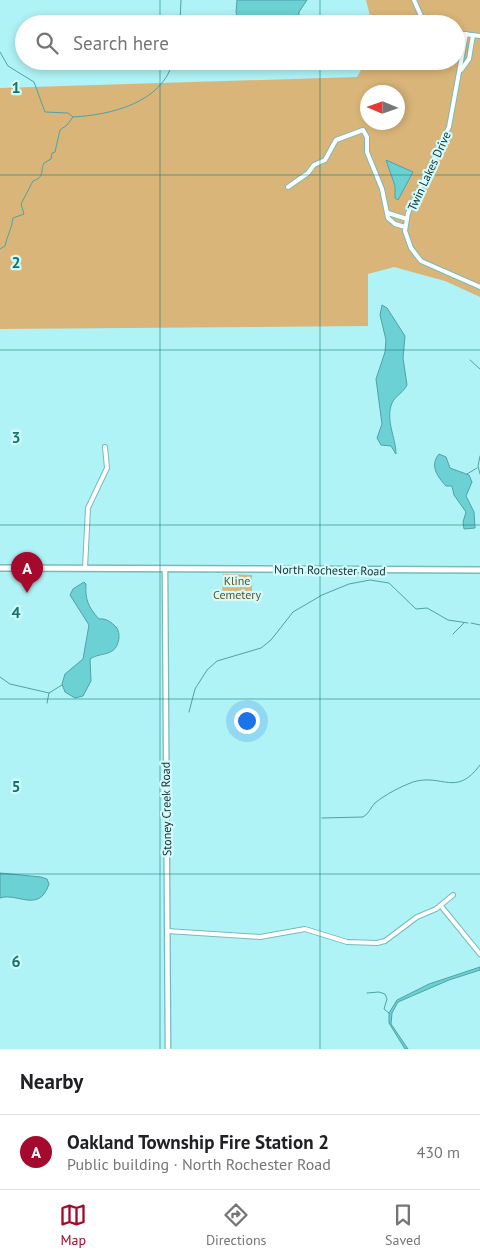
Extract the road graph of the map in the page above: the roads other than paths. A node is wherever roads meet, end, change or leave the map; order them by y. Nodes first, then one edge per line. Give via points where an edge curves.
1 (414, 0) edge
2 (421, 15) edge
3 (466, 34) joint
4 (474, 35) junction
5 (480, 36) edge
6 (465, 40) edge
7 (465, 64) edge
8 (460, 71) edge
9 (288, 187) dead end
10 (388, 214) junction
11 (406, 219) junction
12 (405, 227) junction
13 (480, 288) edge
14 (105, 447) dead end
15 (0, 568) edge
16 (85, 568) junction
17 (165, 569) junction
18 (480, 570) edge
19 (453, 895) dead end
20 (441, 906) junction
21 (167, 931) junction
22 (480, 954) edge
23 (168, 1049) edge

1 - 2 street
3 - 4 street
3 - 6 street, Twin Lakes Drive
4 - 5 street
4 - 7 street, Twin Lakes Drive
8 - 11 street, Twin Lakes Drive via 446,138
9 - 10 street via 325,160 336,140 363,130
10 - 11 street
10 - 12 street via 389,221
11 - 12 street, Twin Lakes Drive
12 - 13 street, Twin Lakes Drive via 408,242 421,261
14 - 16 street via 107,468 88,508
15 - 16 main road, North Rochester Road
16 - 17 main road, North Rochester Road
17 - 18 main road, North Rochester Road
17 - 21 street, Stoney Creek Road
19 - 20 street
20 - 21 street via 410,922 385,941 366,944 346,942 305,929 260,937
20 - 22 street
21 - 23 street, Stoney Creek Road

